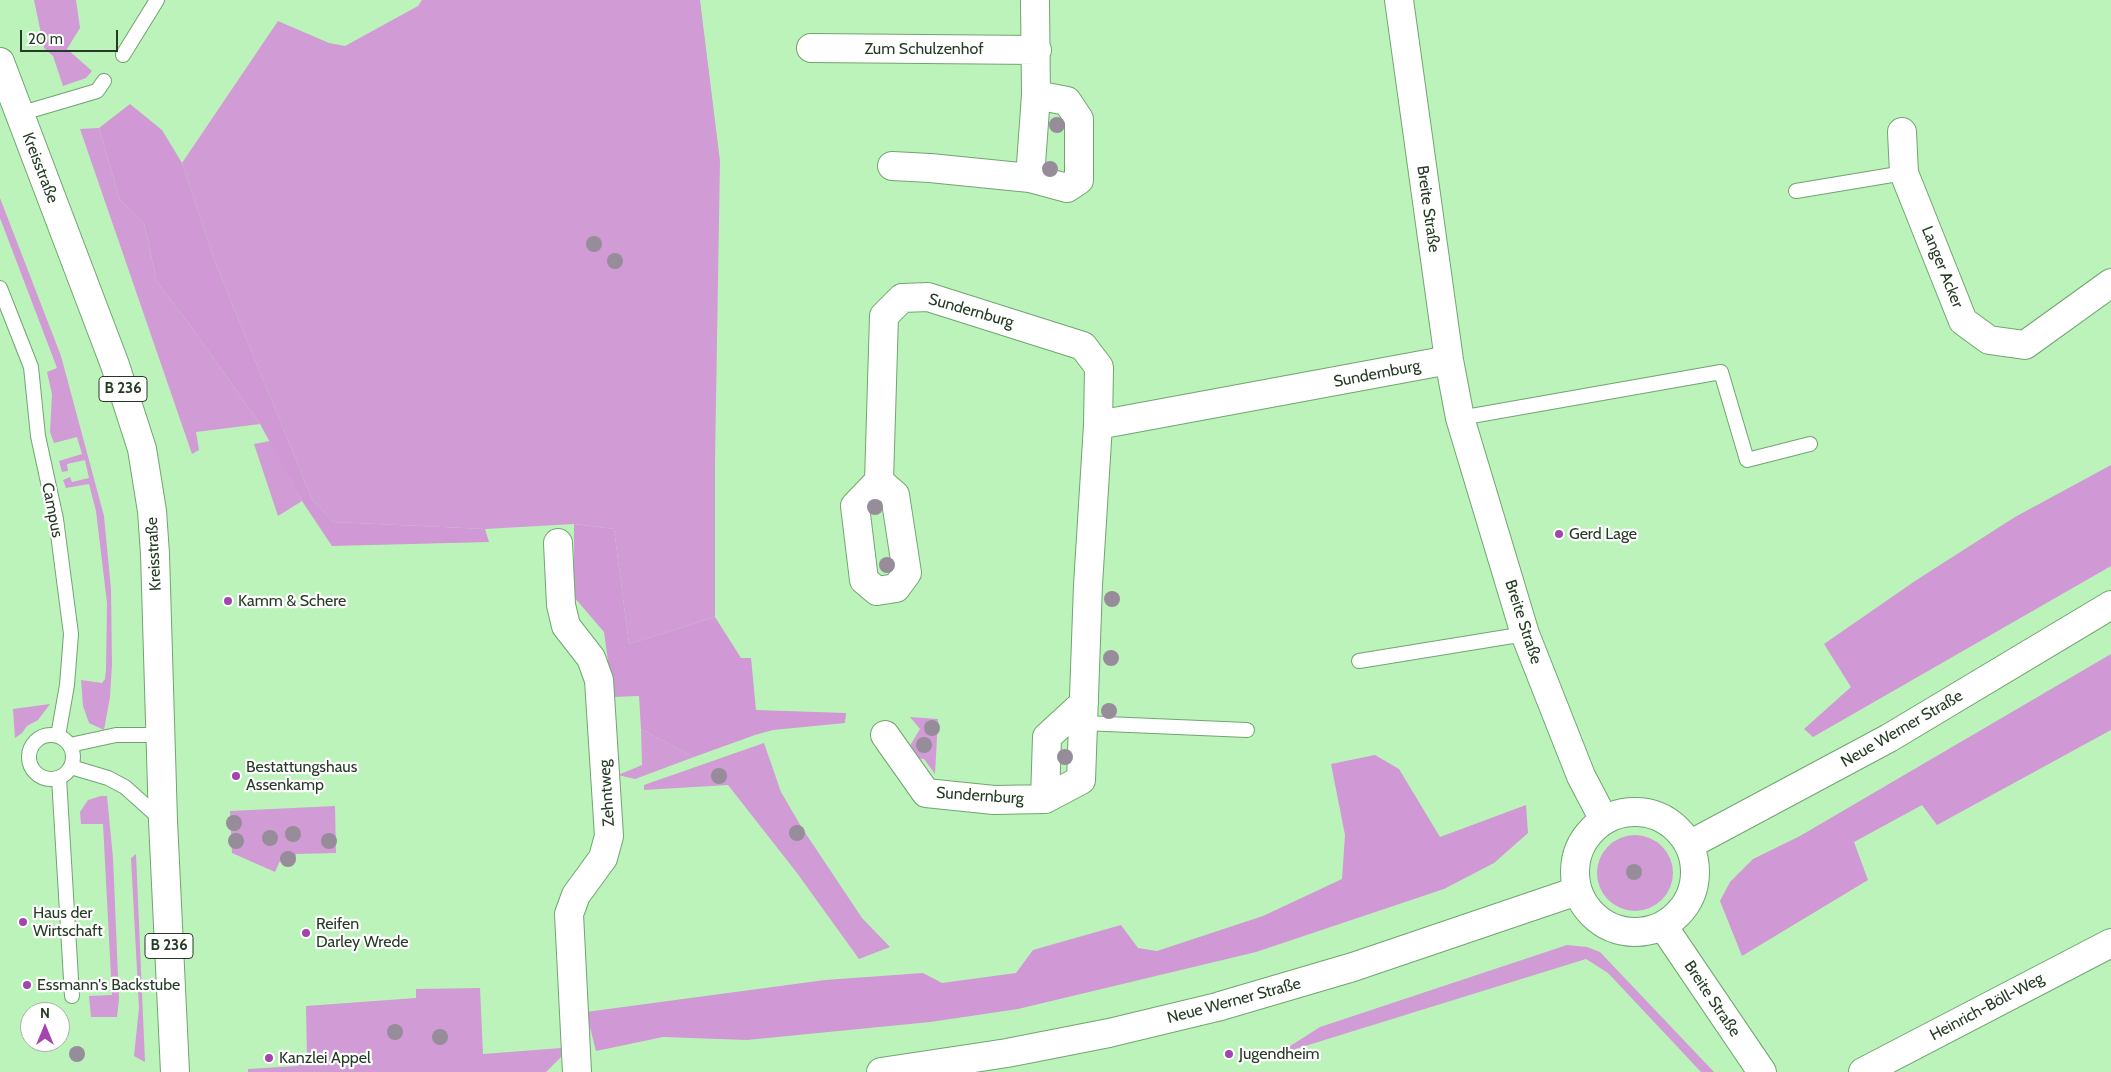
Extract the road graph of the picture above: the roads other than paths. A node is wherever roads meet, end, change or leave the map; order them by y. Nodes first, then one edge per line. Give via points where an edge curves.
1 (157, 0) edge
2 (1035, 0) edge
3 (1399, 0) edge
4 (811, 48) dead end
5 (1037, 50) junction
6 (123, 55) dead end
7 (0, 62) edge
8 (104, 82) dead end
9 (1036, 95) junction
10 (19, 114) junction
11 (1902, 132) dead end
12 (892, 166) dead end
13 (1904, 173) junction
14 (1030, 178) junction
15 (1796, 191) dead end
16 (2111, 283) edge
17 (0, 288) edge
18 (1450, 360) junction
19 (1460, 418) junction
20 (1098, 425) junction
21 (1810, 444) dead end
22 (879, 481) dead end
23 (558, 543) dead end
24 (2111, 605) edge
25 (1525, 634) junction
26 (1359, 661) dead end
27 (1083, 713) junction
28 (1247, 730) dead end
29 (160, 734) junction
30 (885, 735) dead end
31 (58, 736) junction
32 (70, 745) junction
33 (70, 767) junction
34 (59, 778) junction
35 (1045, 799) junction
36 (1604, 820) junction
37 (163, 821) junction
38 (1689, 845) junction
39 (1577, 891) junction
40 (1663, 926) junction
41 (2111, 943) edge
42 (72, 996) dead end
43 (175, 1072) edge
44 (577, 1072) edge
45 (881, 1072) edge
46 (1762, 1072) edge
47 (1863, 1072) edge

1 - 6 lane
2 - 5 street
3 - 18 street, Breite Straße
4 - 5 street, Zum Schulzenhof
5 - 9 street
7 - 10 street, Kreisstraße / B 236
8 - 10 lane via 97,91
9 - 14 street
9 - 14 street via 1067,100 1079,119 1079,180 1067,188
10 - 29 street, Kreisstraße / B 236 via 115,365 142,449 152,511
11 - 13 street, Langer Acker
12 - 14 street
13 - 15 lane
13 - 16 street, Langer Acker via 1963,321 1989,340 2025,344
17 - 31 lane, Campus via 31,367 38,436 56,519 70,634 68,685
18 - 19 street, Breite Straße
18 - 20 street, Sundernburg
19 - 21 lane via 1721,372 1747,460
19 - 25 street, Breite Straße
20 - 22 street, Sundernburg via 1099,367 1083,346 928,297 902,298 884,316
20 - 27 street, Sundernburg
23 - 44 street, Zehntweg via 561,605 566,626 591,658 599,680 609,836 603,858 576,895 569,914
24 - 38 street, Neue Werner Straße via 1889,738
25 - 26 lane
25 - 36 street, Breite Straße via 1582,776
27 - 28 lane
27 - 35 street, Sundernburg via 1047,737
27 - 35 street, Sundernburg via 1081,780
29 - 32 lane via 116,734
29 - 37 street, Kreisstraße / B 236
30 - 35 street, Sundernburg via 926,793 994,800
31 - 32 lane
31 - 34 lane via 38,739 29,757 38,775
32 - 33 lane via 73,760
33 - 34 lane
33 - 37 lane via 108,778 125,787
34 - 42 lane
36 - 38 street via 1627,812 1652,814 1667,821
36 - 39 street via 1588,833 1578,850 1574,871
37 - 43 street, Kreisstraße / B 236
38 - 40 street via 1696,876 1692,891 1686,905
39 - 40 street via 1585,907 1612,928 1646,932
39 - 45 street, Neue Werner Straße via 1353,967 1217,1007 1007,1053
40 - 46 street, Breite Straße
41 - 47 street, Heinrich-Böll-Weg

